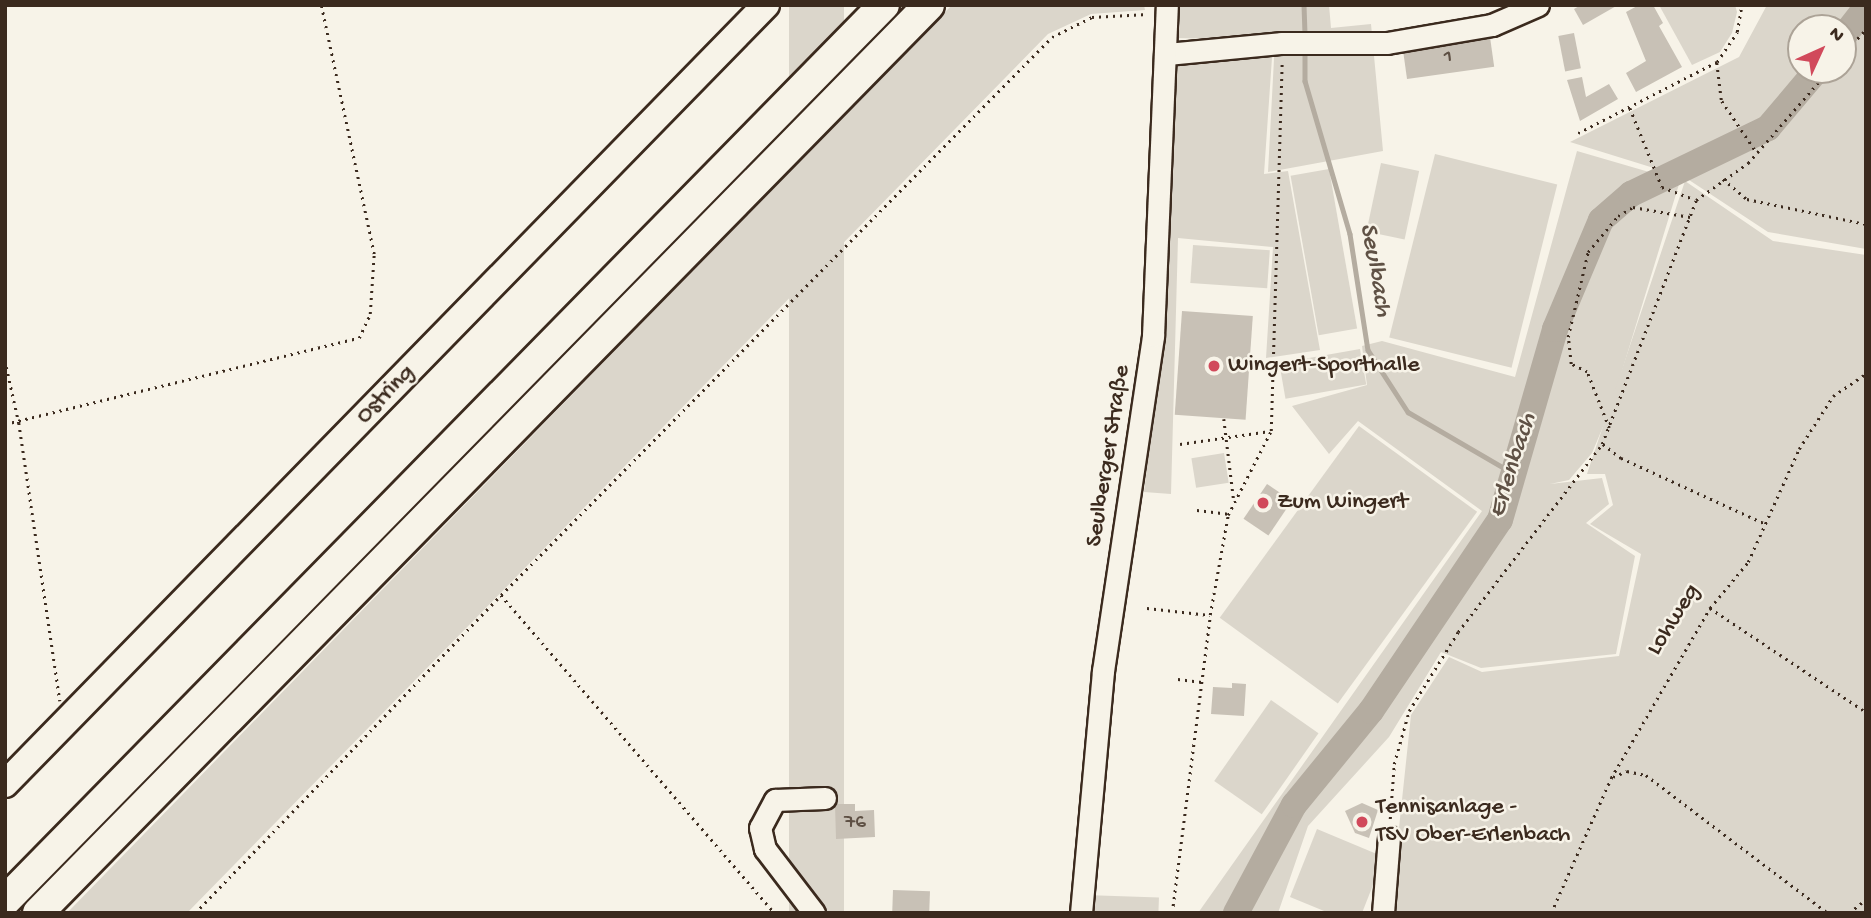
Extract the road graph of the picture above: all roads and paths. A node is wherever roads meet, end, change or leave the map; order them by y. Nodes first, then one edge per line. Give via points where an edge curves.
1 (321, 5) edge
2 (766, 5) edge
3 (884, 5) edge
4 (929, 5) edge
5 (1538, 5) edge
6 (1742, 5) edge
7 (1162, 9) edge
8 (1286, 43) junction
9 (1167, 54) junction
10 (1717, 62) junction
11 (1817, 84) edge
12 (1630, 108) junction
13 (1578, 133) dead end
14 (1757, 153) junction
15 (1723, 179) junction
16 (1696, 200) junction
17 (1690, 217) junction
18 (1866, 225) edge
19 (5, 360) edge
20 (1866, 374) edge
21 (1224, 419) dead end
22 (19, 423) junction
23 (5, 424) edge
24 (1610, 429) junction
25 (1271, 431) junction
26 (1227, 437) junction
27 (1180, 444) dead end
28 (1602, 444) junction
29 (1234, 502) junction
30 (1196, 510) dead end
31 (1228, 514) junction
32 (1766, 524) junction
33 (501, 595) junction
34 (1147, 608) dead end
35 (1710, 608) junction
36 (1210, 615) junction
37 (1178, 680) dead end
38 (1202, 682) junction
39 (51, 710) dead end
40 (1866, 712) edge
41 (1611, 778) junction
42 (5, 784) edge
43 (825, 798) dead end
44 (1389, 836) joint
45 (1866, 899) edge
46 (5, 901) edge
47 (811, 908) edge
48 (38, 913) edge
49 (195, 913) edge
50 (775, 913) edge
51 (1081, 913) edge
52 (1172, 913) edge
53 (1383, 913) edge
54 (1551, 913) edge
55 (1828, 913) edge
56 (1849, 913) edge

1 - 22 path via 374,254 370,314 359,338
2 - 42 main road, Ostring
3 - 46 highway
4 - 48 highway
5 - 8 street via 1471,29 1387,43
6 - 10 path via 1737,32
7 - 9 street, Seulberger Straße
7 - 33 path via 1092,18 1052,37
8 - 9 street
8 - 25 path
9 - 51 street, Seulberger Straße via 1153,336 1103,671
10 - 12 path
10 - 14 path via 1722,101
11 - 14 path
12 - 13 path
12 - 16 path via 1662,187
14 - 15 path
15 - 16 path
15 - 18 path via 1747,199
16 - 17 path
17 - 24 path
17 - 24 path via 1633,207 1618,216 1588,252 1568,337 1571,363 1587,372
19 - 22 path
20 - 32 path, Lohweg via 1833,396 1800,449
21 - 26 path
22 - 23 path
22 - 39 path via 60,701
24 - 28 path
25 - 26 path
25 - 29 path
26 - 27 path
26 - 29 path
28 - 32 path via 1621,458
28 - 44 path via 1458,632 1409,711 1394,764
29 - 31 path
30 - 31 path
31 - 36 path
32 - 35 path, Lohweg via 1748,562
33 - 49 path
33 - 50 path
34 - 36 path
35 - 40 path
35 - 41 path, Lohweg
36 - 38 path
37 - 38 path
38 - 52 path
41 - 54 path, Lohweg
41 - 55 path via 1627,771 1646,775
43 - 47 street via 775,800 760,828 765,849
44 - 53 street
45 - 56 path

